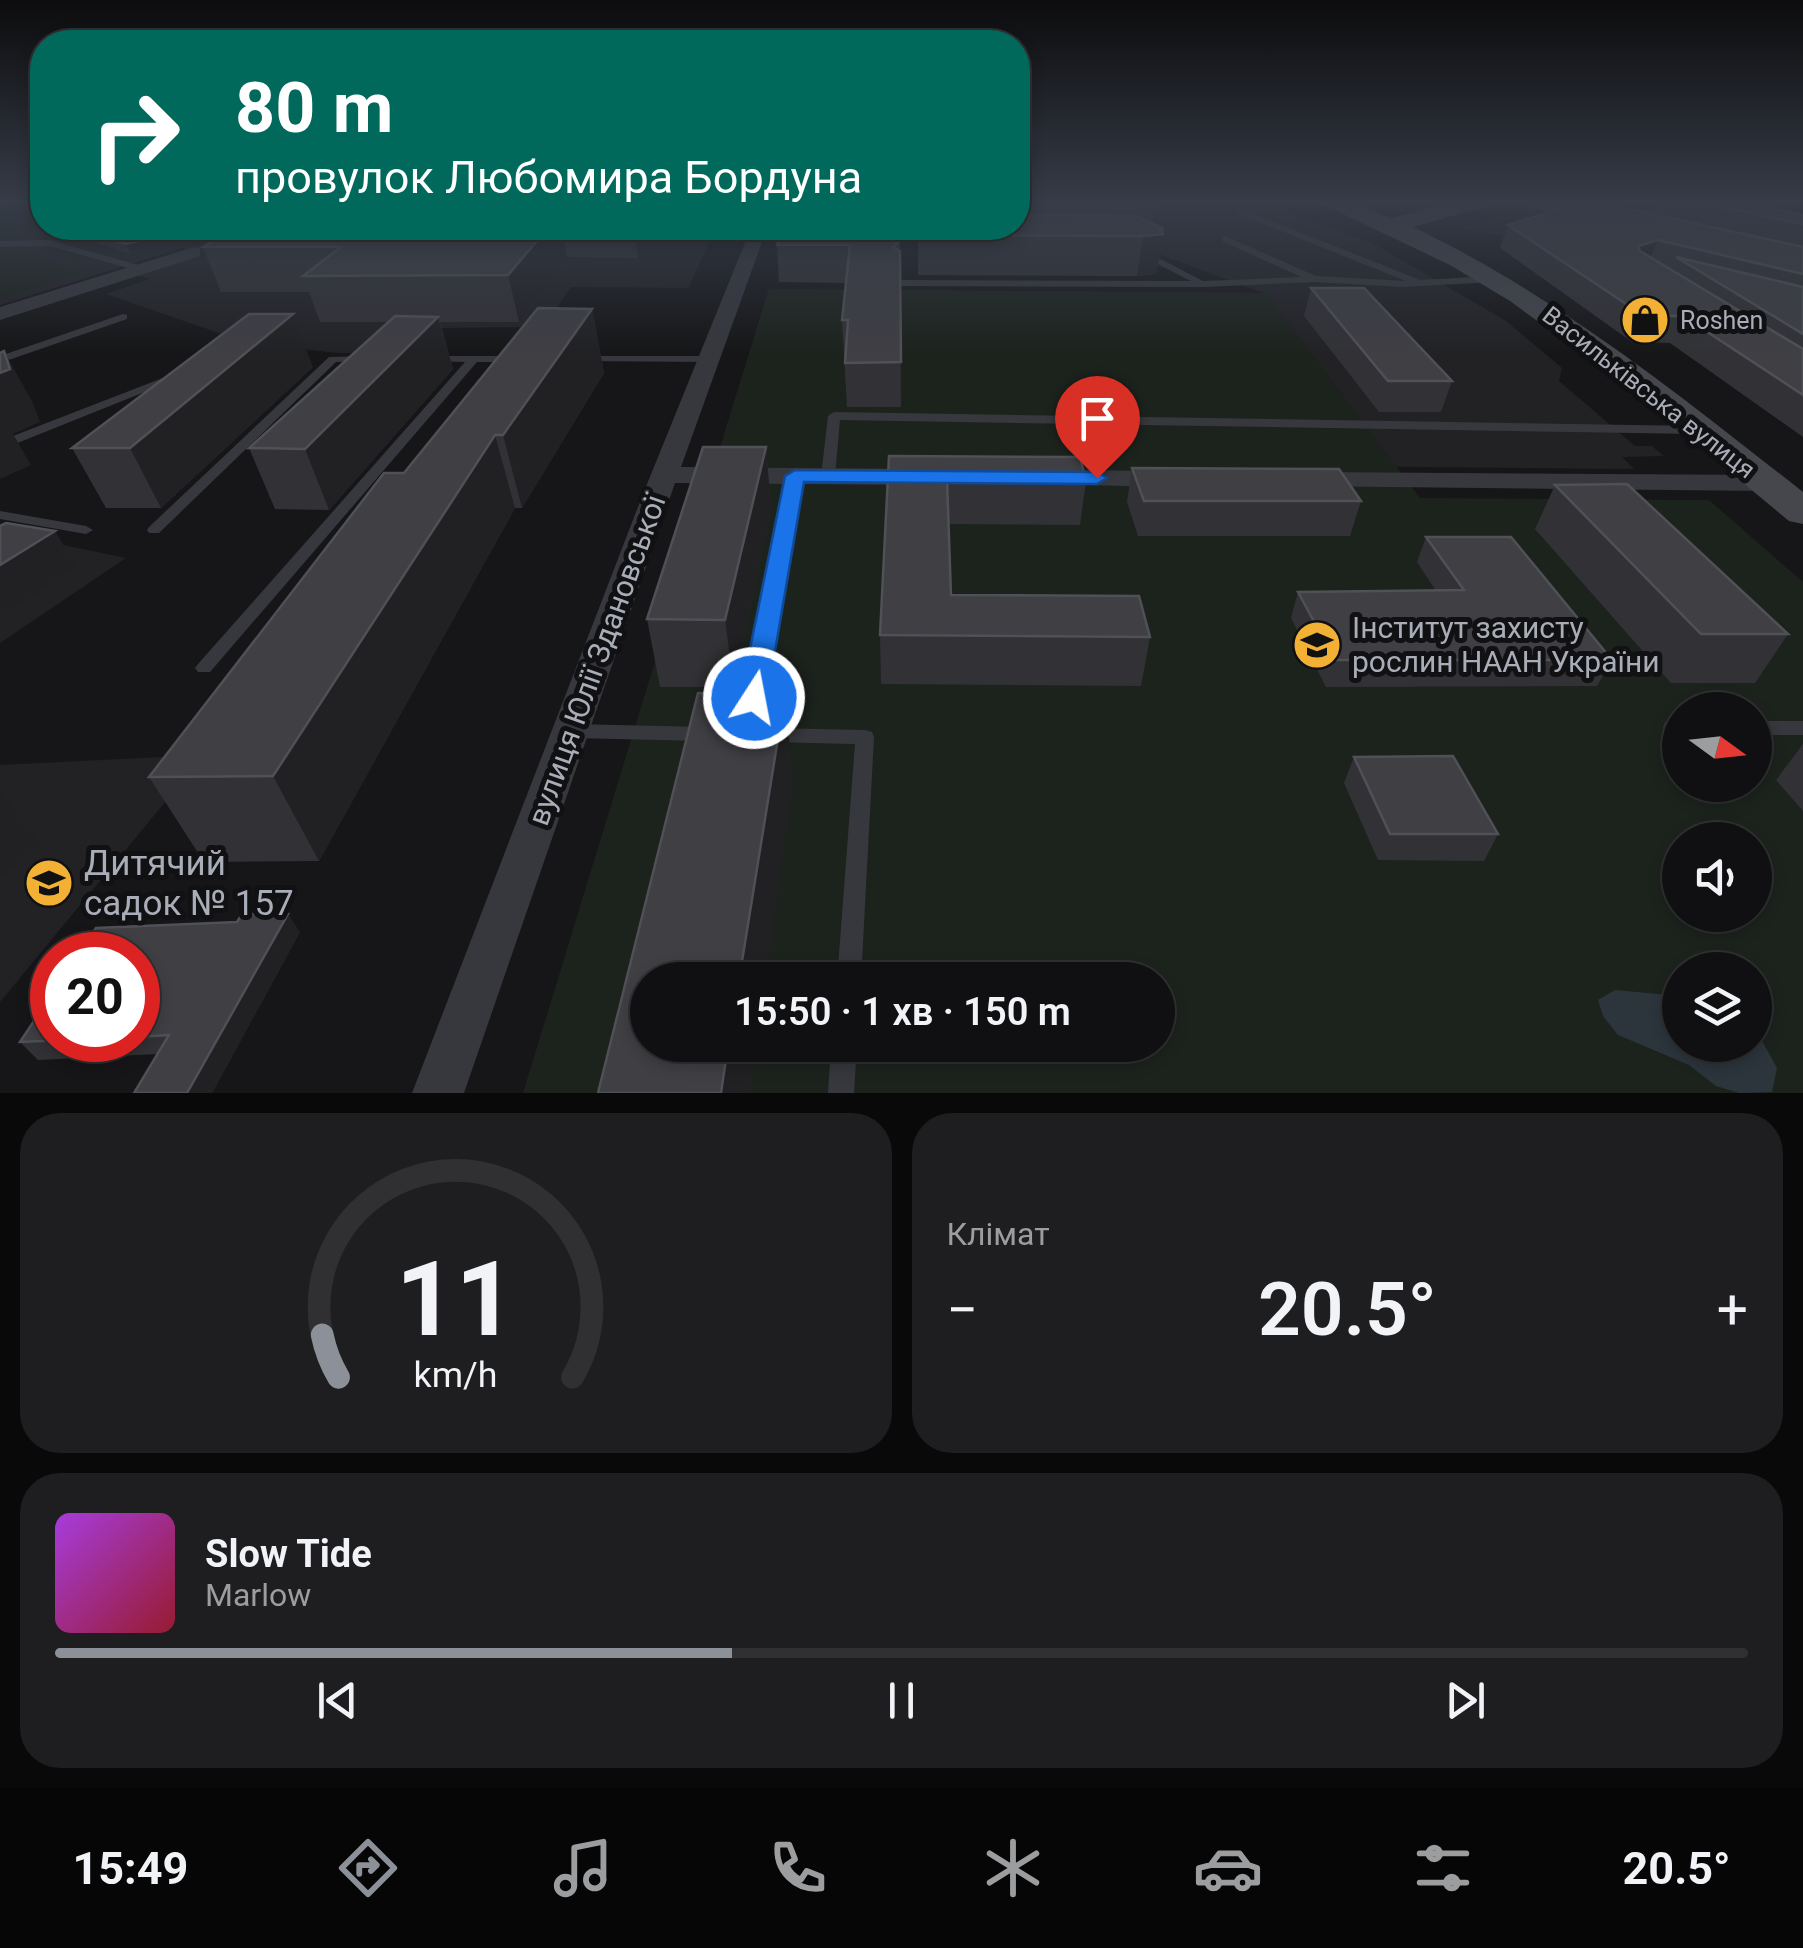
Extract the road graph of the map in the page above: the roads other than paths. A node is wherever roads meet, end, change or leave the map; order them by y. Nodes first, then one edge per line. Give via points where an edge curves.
1 (85, 253) edge
2 (192, 253) edge
3 (749, 253) edge
4 (1142, 253) edge
5 (1256, 253) edge
6 (1345, 253) edge
7 (1446, 253) edge
8 (142, 269) junction
9 (1314, 279) junction
10 (1497, 279) junction
11 (902, 283) edge
12 (1419, 283) junction
13 (1205, 284) junction
14 (0, 314) edge
15 (124, 317) dead end
16 (386, 359) edge
17 (421, 359) edge
18 (474, 359) junction
19 (530, 359) edge
20 (568, 359) edge
21 (709, 359) junction
22 (0, 360) edge
23 (178, 375) edge
24 (1700, 430) junction
25 (0, 446) edge
26 (665, 475) junction
27 (795, 476) junction
28 (828, 476) junction
29 (946, 477) edge
30 (1024, 478) edge
31 (1201, 479) edge
32 (1280, 480) edge
33 (1767, 483) junction
34 (1803, 512) edge
35 (0, 514) edge
36 (86, 530) dead end
37 (154, 530) dead end
38 (204, 668) dead end
39 (1772, 728) edge
40 (1803, 728) edge
41 (571, 732) junction
42 (727, 735) edge
43 (850, 962) edge
44 (843, 1062) edge
45 (438, 1093) edge
46 (841, 1093) edge

1 - 8 lane
2 - 8 street
3 - 21 street, вулиця Юлії Здановської
4 - 13 lane
5 - 9 lane
6 - 12 lane
7 - 10 main road, Васильківська вулиця
8 - 14 street
9 - 12 lane
9 - 13 lane
10 - 12 lane
10 - 24 main road, Васильківська вулиця
11 - 13 lane
15 - 22 lane
16 - 37 lane via 333,359
17 - 18 lane
18 - 19 lane
18 - 38 lane
20 - 21 lane
21 - 26 street, вулиця Юлії Здановської
23 - 25 lane
24 - 28 lane via 834,416
24 - 33 main road, Васильківська вулиця
26 - 27 street
26 - 41 street, вулиця Юлії Здановської
27 - 28 street
27 - 43 lane via 747,735 866,737
28 - 29 street
30 - 31 street
32 - 33 street
33 - 34 main road, Васильківська вулиця
35 - 36 lane
39 - 40 lane
41 - 42 lane
41 - 45 street, вулиця Юлії Здановської
44 - 46 lane

